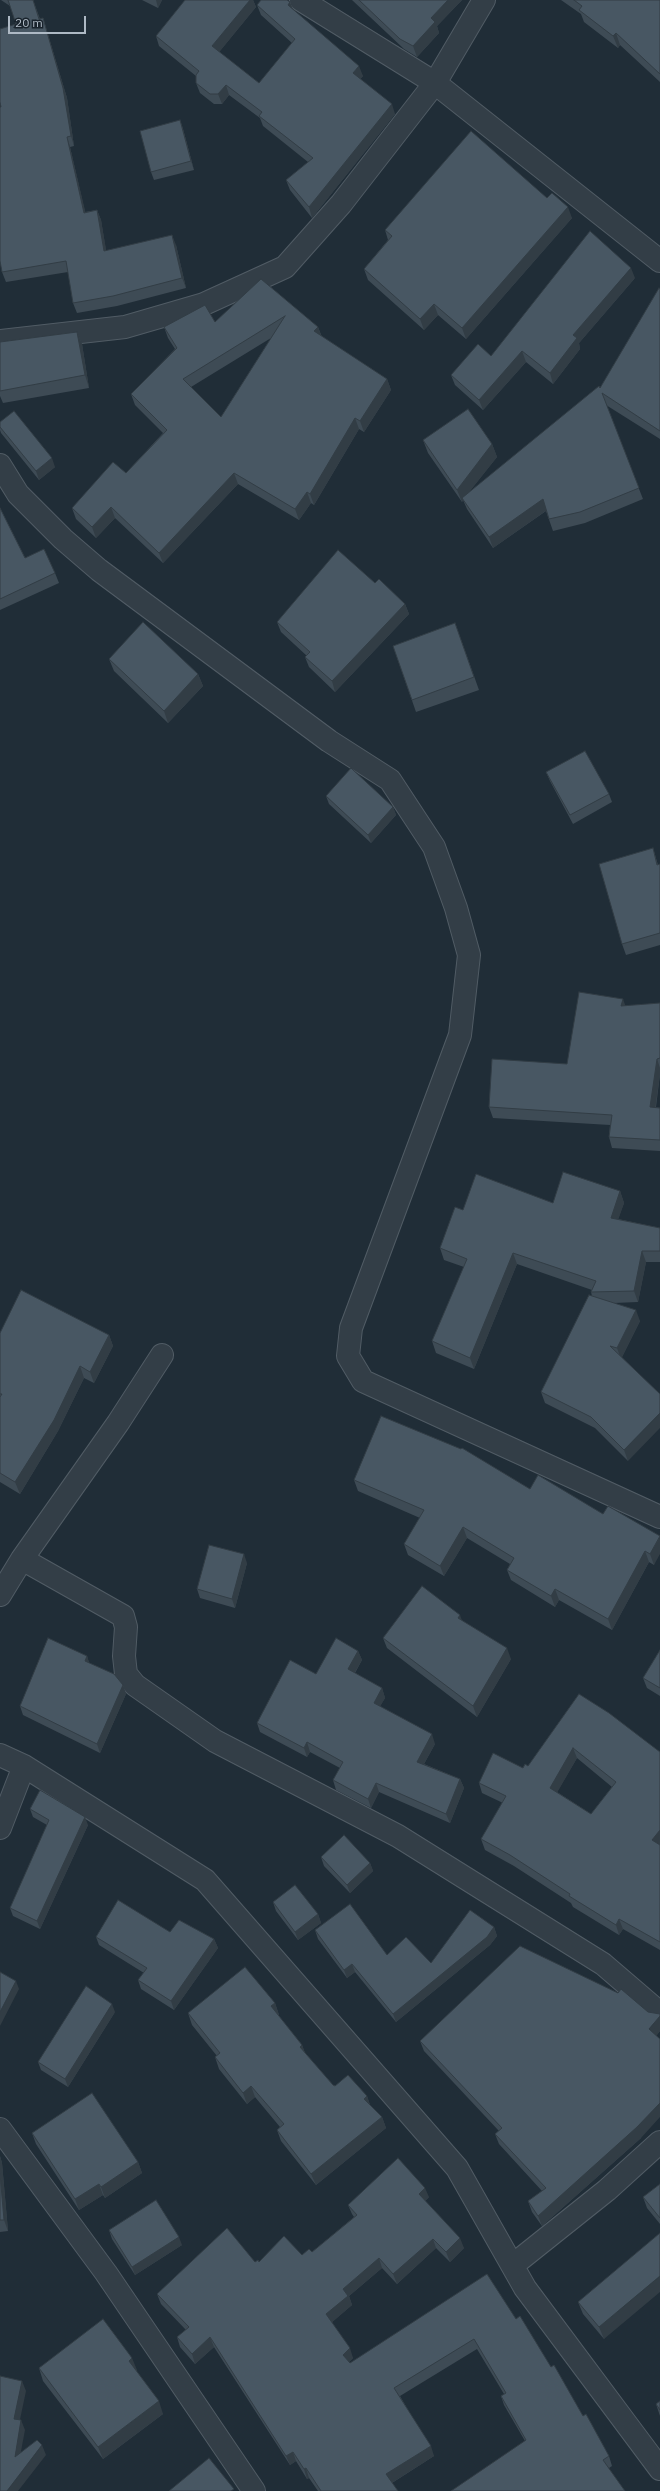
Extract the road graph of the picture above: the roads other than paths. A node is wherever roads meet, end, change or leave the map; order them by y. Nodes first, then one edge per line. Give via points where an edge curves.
1 (301, 0) edge
2 (484, 0) edge
3 (435, 83) junction
4 (660, 261) edge
5 (0, 340) edge
6 (0, 465) edge
7 (162, 1355) dead end
8 (660, 1517) edge
9 (22, 1559) junction
10 (0, 1595) edge
11 (0, 1755) edge
12 (24, 1766) junction
13 (0, 1828) edge
14 (660, 2013) edge
15 (0, 2129) edge
16 (660, 2142) edge
17 (513, 2265) junction
18 (660, 2469) edge
19 (254, 2491) edge

1 - 3 street
2 - 3 street
3 - 4 street
3 - 5 street via 342,204 285,266 204,304 125,327
6 - 8 street via 18,494 63,539 100,570 329,741 390,780 434,847 456,908 469,955 460,1034 351,1328 348,1356 363,1381
7 - 9 street via 114,1429
9 - 10 street
9 - 14 street via 123,1616 126,1627 126,1674 135,1685 215,1741 398,1836 596,1959
11 - 12 street
12 - 13 street
12 - 17 street via 205,1880 457,2168
15 - 19 street via 106,2273
16 - 17 street via 607,2190
17 - 18 street via 525,2288

